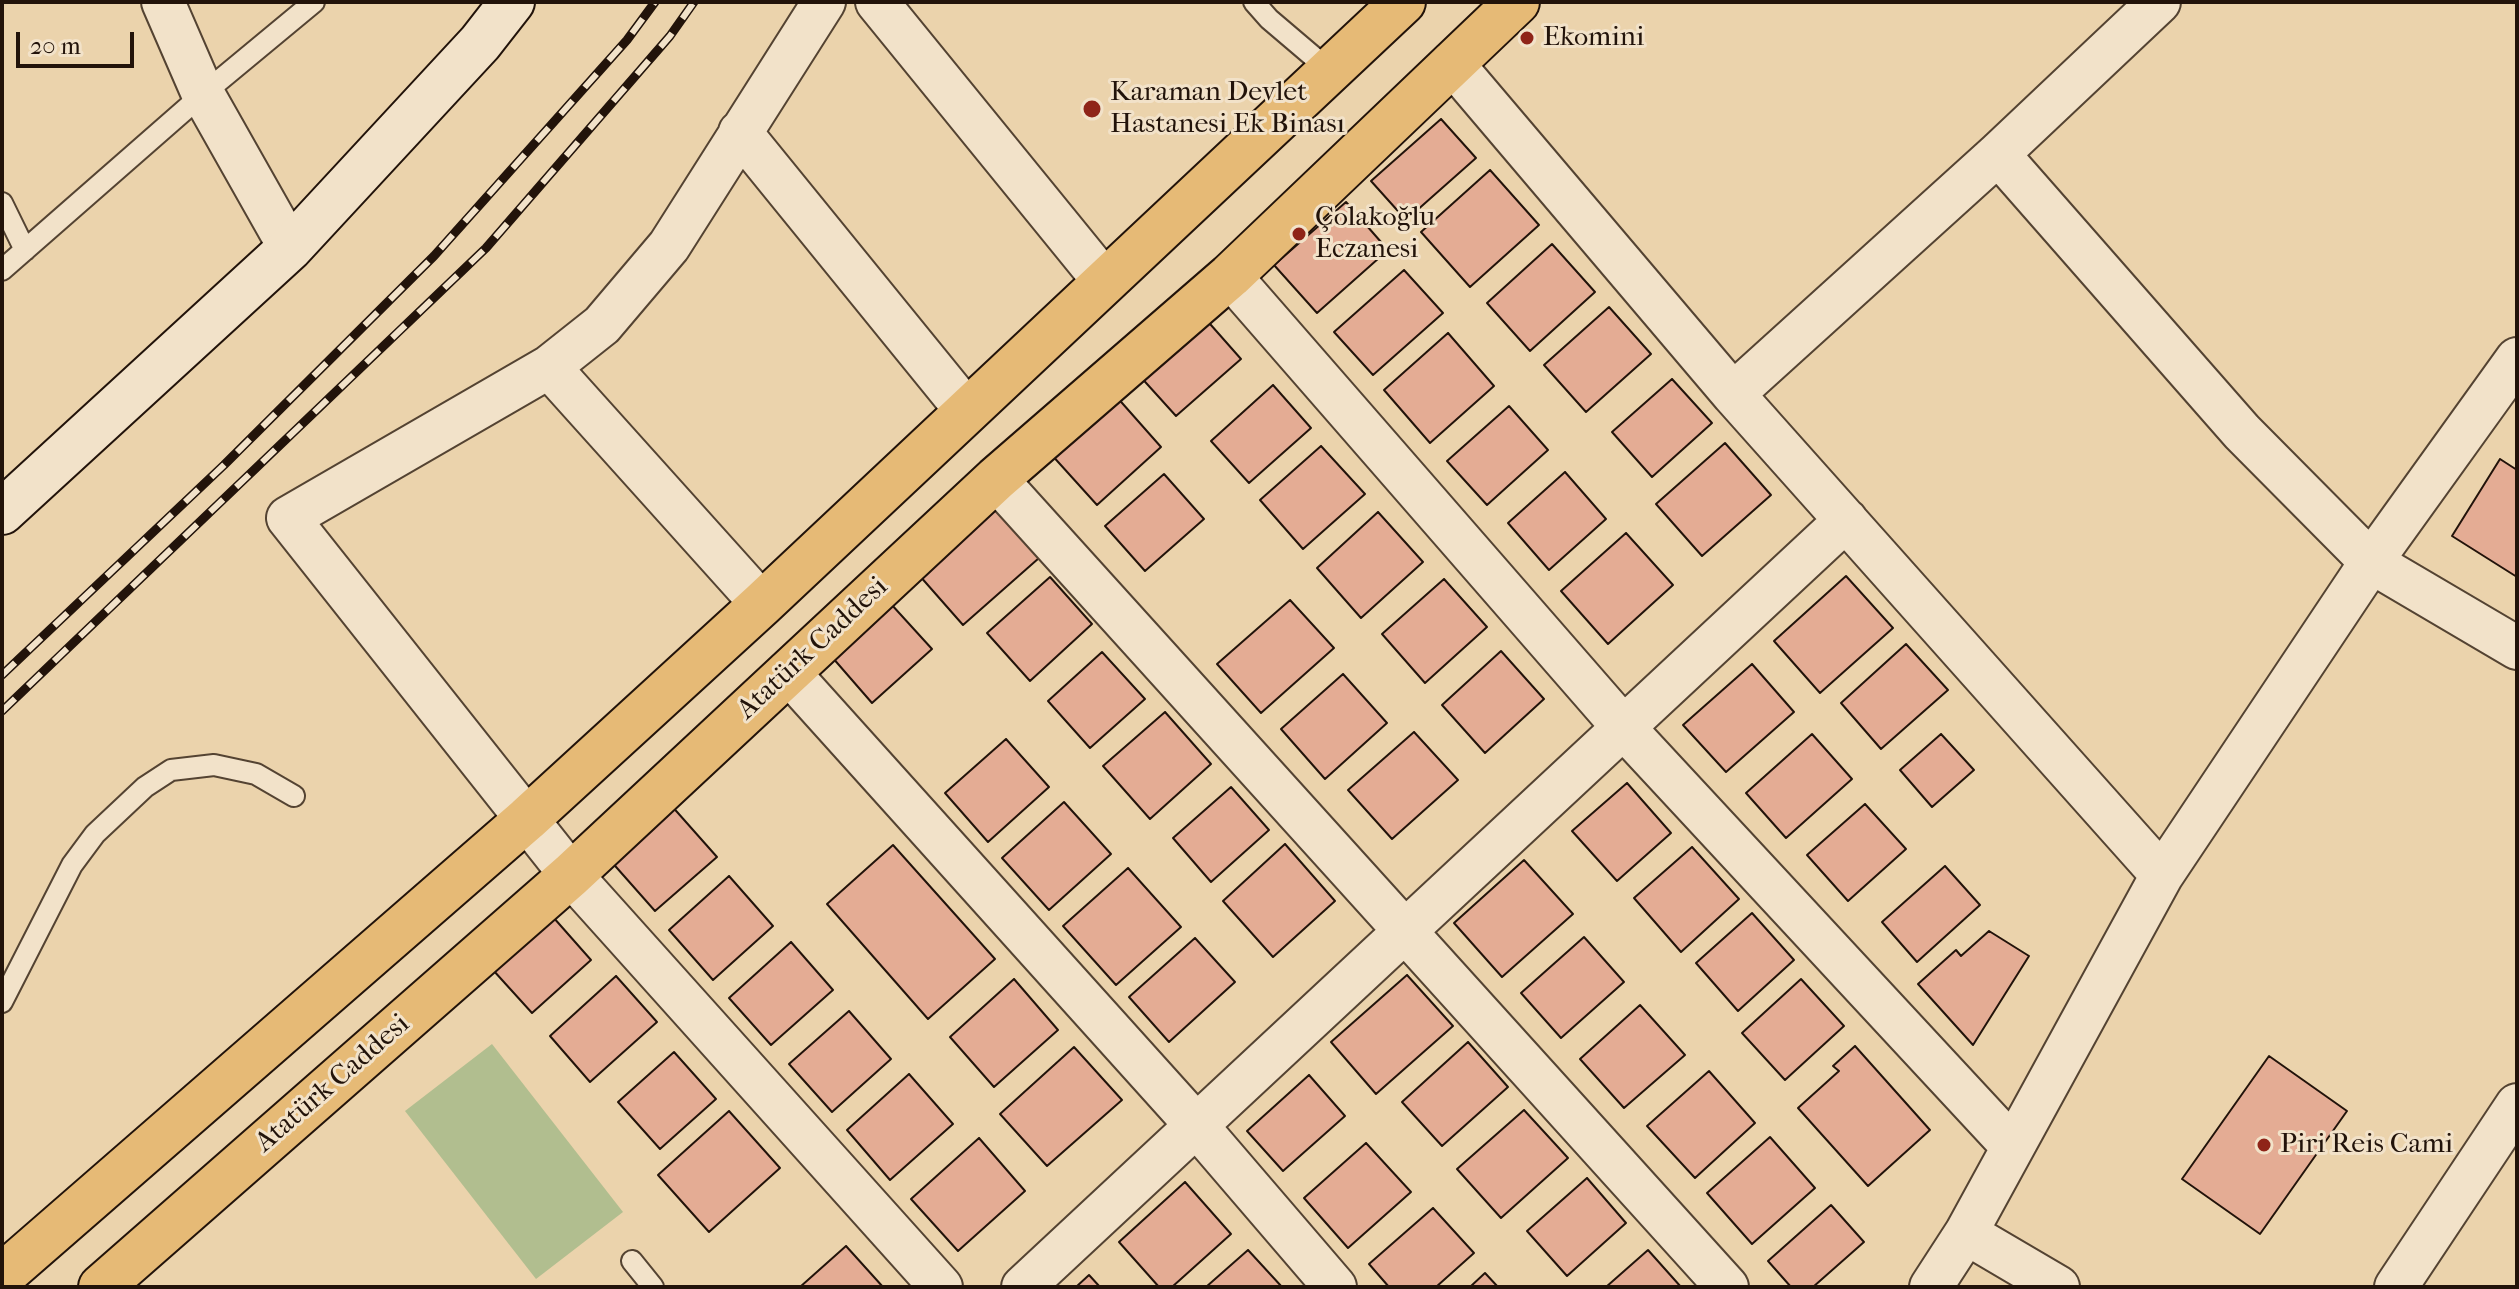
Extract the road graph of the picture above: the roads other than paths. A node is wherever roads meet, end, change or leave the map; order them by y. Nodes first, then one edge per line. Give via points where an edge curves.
1 (163, 2) edge
2 (314, 2) edge
3 (512, 2) edge
4 (824, 2) edge
5 (877, 2) edge
6 (1254, 2) edge
7 (1403, 2) edge
8 (1517, 2) edge
9 (2159, 2) edge
10 (1452, 63) junction
11 (1329, 70) junction
12 (203, 94) junction
13 (740, 132) junction
14 (1998, 154) junction
15 (2, 203) edge
16 (290, 248) junction
17 (25, 250) junction
18 (2, 270) edge
19 (1230, 276) junction
20 (1105, 282) junction
21 (2517, 359) edge
22 (549, 367) junction
23 (1733, 394) junction
24 (966, 410) junction
25 (996, 479) junction
26 (2, 512) edge
27 (1846, 520) junction
28 (2371, 562) junction
29 (762, 604) junction
30 (2517, 648) edge
31 (788, 672) junction
32 (1624, 728) junction
33 (294, 796) dead end
34 (527, 819) junction
35 (571, 875) junction
36 (2162, 875) junction
37 (1404, 932) junction
38 (2, 1002) edge
39 (2517, 1105) edge
40 (1196, 1125) junction
41 (2013, 1147) junction
42 (1966, 1233) junction
43 (632, 1261) dead end
44 (10, 1263) edge
45 (101, 1287) edge
46 (653, 1287) edge
47 (941, 1287) edge
48 (1023, 1287) edge
49 (1335, 1287) edge
50 (1727, 1287) edge
51 (1931, 1287) edge
52 (2058, 1287) edge
53 (2396, 1287) edge

1 - 12 street
2 - 12 lane
3 - 16 street
4 - 13 street
5 - 20 street
6 - 11 lane
7 - 11 highway
8 - 10 highway, Atatürk Caddesi
9 - 14 street
10 - 19 highway, Atatürk Caddesi
10 - 23 street
11 - 20 highway
12 - 16 street
12 - 17 lane
13 - 22 street via 669,246 602,325
13 - 24 street
14 - 23 street
14 - 28 street via 2242,432
15 - 17 lane
16 - 26 street
17 - 18 lane
19 - 25 highway, Atatürk Caddesi
19 - 32 street
20 - 24 highway
21 - 28 street
22 - 29 street
22 - 34 street via 288,518
23 - 27 street
24 - 29 highway
25 - 31 highway, Atatürk Caddesi
25 - 37 street
27 - 32 street
27 - 36 street
28 - 30 street
28 - 36 street
29 - 34 highway
31 - 35 highway, Atatürk Caddesi
31 - 40 street
32 - 37 street
32 - 41 street
33 - 38 lane via 256,774 214,765 171,770 145,787 95,834 72,865
34 - 35 street
34 - 44 highway
35 - 45 highway, Atatürk Caddesi
35 - 47 street
36 - 41 street
37 - 40 street
37 - 50 street
39 - 53 street
40 - 48 street
40 - 49 street
41 - 42 street
42 - 51 street
42 - 52 street
43 - 46 lane

